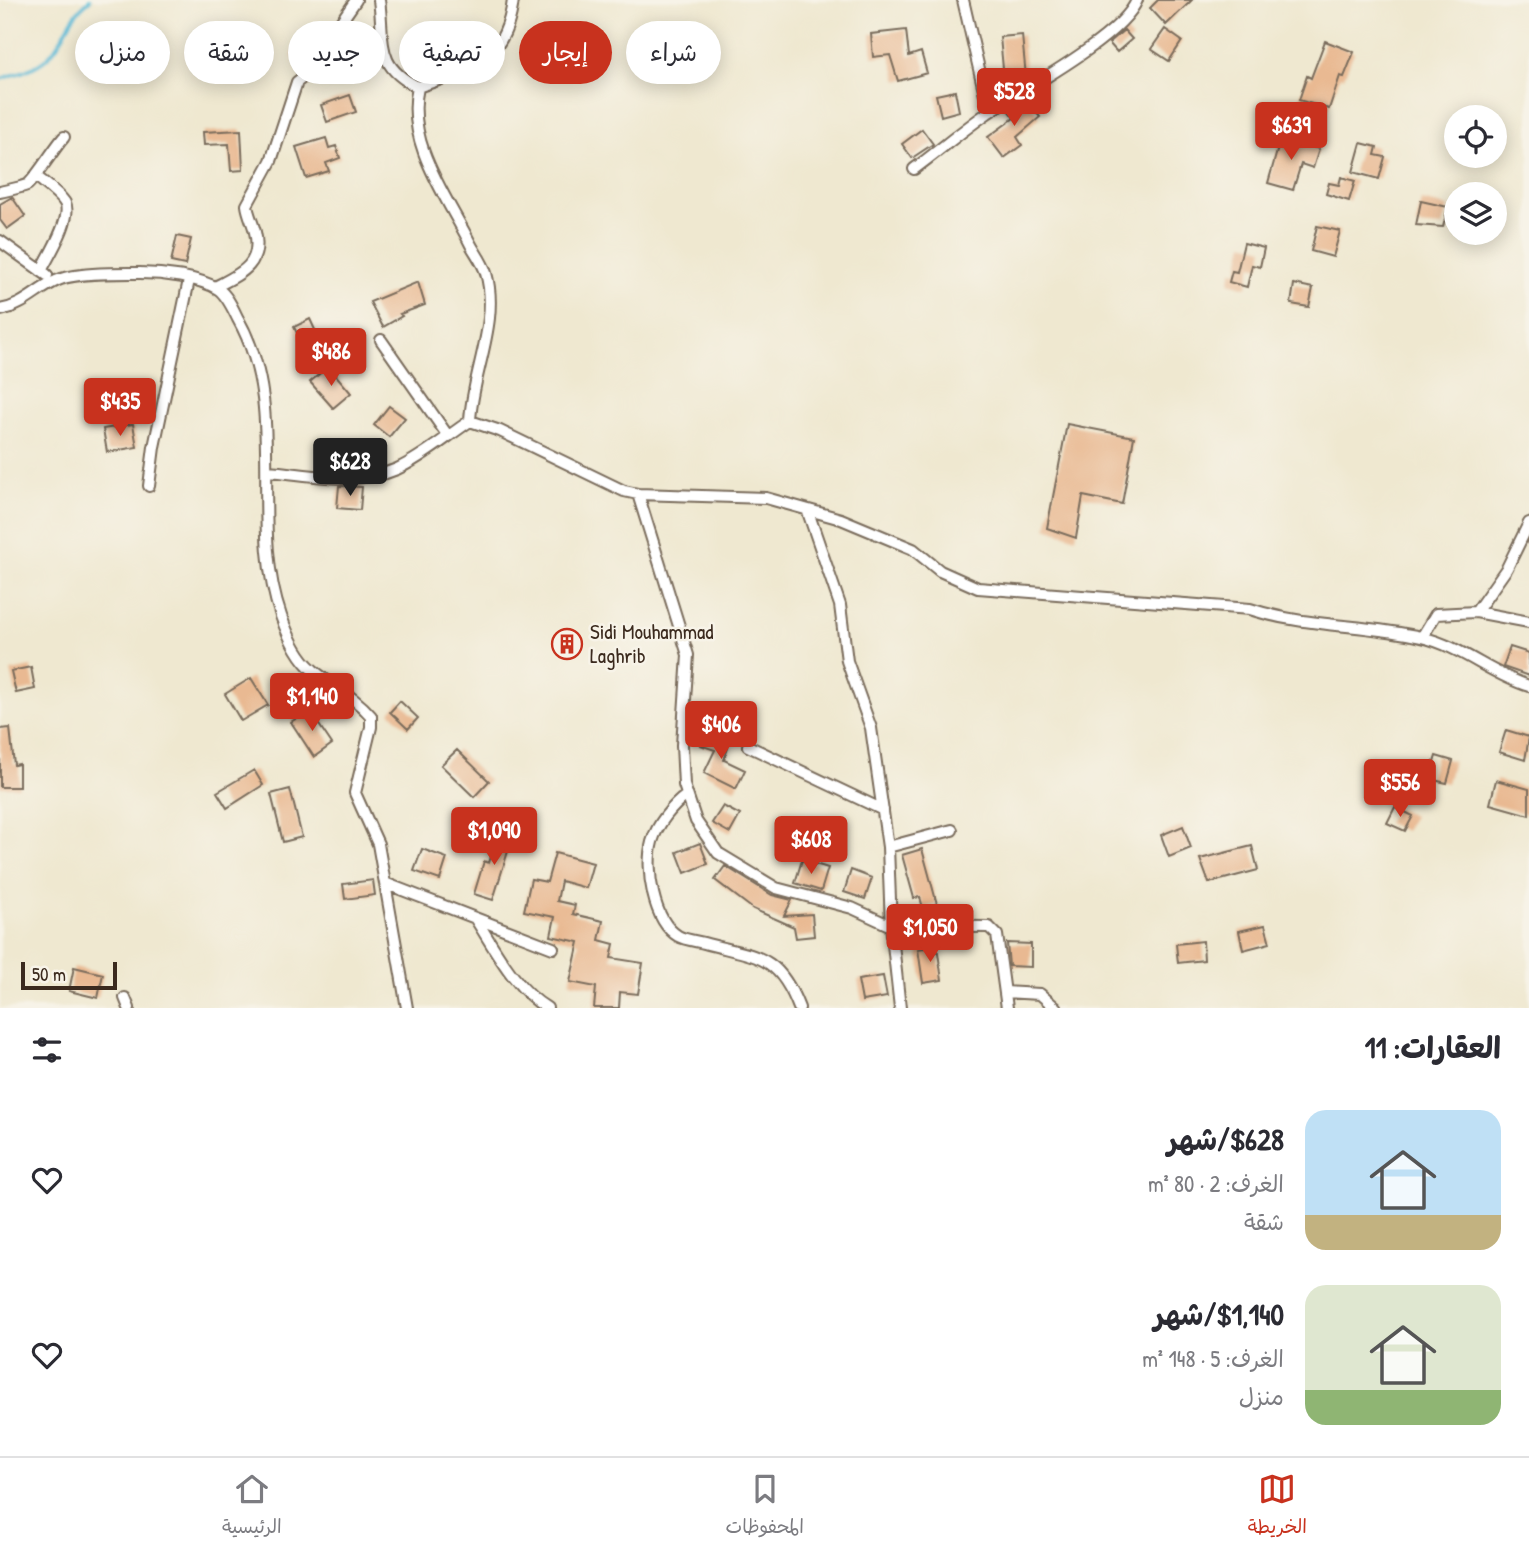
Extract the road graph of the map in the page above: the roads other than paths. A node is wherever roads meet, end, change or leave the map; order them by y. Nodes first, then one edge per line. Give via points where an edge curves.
1 (356, 0) edge
2 (379, 0) edge
3 (513, 0) edge
4 (963, 0) edge
5 (1137, 0) edge
6 (342, 21) edge
7 (381, 21) edge
8 (385, 58) edge
9 (296, 84) edge
10 (418, 87) junction
11 (989, 112) junction
12 (64, 137) dead end
13 (914, 169) dead end
14 (37, 177) junction
15 (0, 192) edge
16 (0, 241) edge
17 (41, 271) junction
18 (189, 280) junction
19 (55, 281) junction
20 (215, 287) junction
21 (0, 310) edge
22 (381, 340) dead end
23 (470, 421) junction
24 (448, 436) junction
25 (268, 471) junction
26 (149, 486) dead end
27 (638, 494) junction
28 (808, 512) junction
29 (1529, 523) edge
30 (1476, 612) junction
31 (1529, 622) edge
32 (1422, 637) junction
33 (1529, 686) edge
34 (748, 746) dead end
35 (687, 795) junction
36 (883, 810) junction
37 (952, 830) dead end
38 (888, 847) junction
39 (387, 884) junction
40 (475, 918) junction
41 (891, 926) junction
42 (552, 948) dead end
43 (1005, 992) junction
44 (407, 1008) edge
45 (547, 1008) edge
46 (799, 1008) edge
47 (900, 1008) edge
48 (1007, 1008) edge
49 (1056, 1008) edge

1 - 6 street
2 - 7 street
3 - 10 street via 504,38 493,54
4 - 11 street
5 - 11 street via 1132,10 1081,54
8 - 10 street via 397,76
9 - 20 street via 271,161 247,205 257,239 252,264
10 - 23 street via 413,116 419,137 438,184 486,272 488,318
11 - 13 street
12 - 14 street
14 - 15 street
14 - 17 street via 65,202 67,210
16 - 17 street
17 - 19 street
18 - 19 street via 143,273
18 - 20 street
18 - 26 street
19 - 21 street via 24,302
20 - 25 street via 251,343 269,448
22 - 24 street
23 - 24 street
23 - 27 street
24 - 25 street via 396,469 368,477
25 - 39 street via 271,568 281,616 311,669 346,691 371,716 355,793 378,844
27 - 28 street via 766,498
27 - 35 street via 688,655 682,745
28 - 32 street via 841,519 913,549 940,571 978,589 1250,609 1270,616
28 - 36 street via 840,605 847,661 871,729
29 - 30 street via 1507,568
30 - 31 street
30 - 32 street via 1436,614
32 - 33 street via 1456,648 1507,679
34 - 36 street
35 - 41 street via 696,821 718,853 776,888 852,908
35 - 46 street via 665,817 652,841 649,862 660,914 679,937 762,959 779,969
36 - 38 street
37 - 38 street
38 - 41 street
39 - 40 street
39 - 44 street
40 - 42 street
40 - 45 street via 504,964
41 - 43 street via 989,927 997,935
41 - 47 street
43 - 48 street
43 - 49 street via 1040,994

